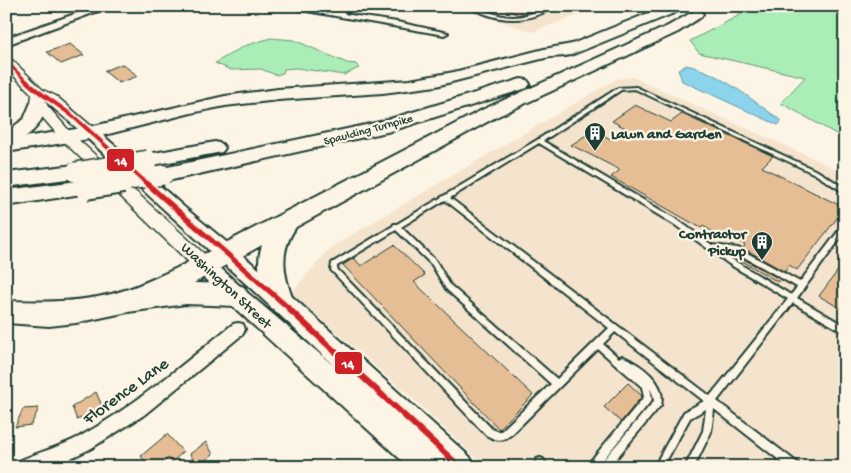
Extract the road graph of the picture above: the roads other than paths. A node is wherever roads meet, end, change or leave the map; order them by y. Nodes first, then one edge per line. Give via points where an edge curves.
1 (108, 6) edge
2 (281, 6) edge
3 (354, 6) edge
4 (466, 6) edge
5 (556, 6) edge
6 (679, 6) edge
7 (335, 15) junction
8 (444, 34) dead end
9 (6, 42) edge
10 (580, 47) junction
11 (6, 61) edge
12 (38, 99) junction
13 (168, 112) junction
14 (76, 118) junction
15 (91, 132) junction
16 (67, 137) junction
17 (6, 140) edge
18 (539, 141) junction
19 (6, 146) edge
20 (6, 180) edge
21 (81, 180) junction
22 (845, 191) edge
23 (445, 197) junction
24 (6, 198) edge
25 (292, 217) junction
26 (396, 226) junction
27 (845, 227) edge
28 (712, 247) junction
29 (214, 259) junction
30 (801, 286) junction
31 (235, 295) junction
32 (792, 299) junction
33 (280, 300) junction
34 (128, 301) junction
35 (6, 312) edge
36 (614, 328) junction
37 (238, 329) dead end
38 (845, 330) edge
39 (598, 344) junction
40 (614, 357) junction
41 (557, 384) junction
42 (711, 402) junction
43 (664, 456) junction
44 (25, 467) edge
45 (431, 467) edge
46 (460, 467) edge
47 (591, 467) edge
48 (603, 467) edge
49 (654, 467) edge
50 (658, 467) edge
51 (689, 467) edge
52 (796, 467) edge

1 - 9 street
2 - 7 street
3 - 7 street
4 - 5 lane via 517,20
6 - 10 highway, Spaulding Turnpike
7 - 8 street
10 - 13 highway via 551,50 492,69 438,81 246,98
10 - 21 highway, Spaulding Turnpike, bridge via 470,86 380,112 270,138 148,160
11 - 12 main road, Washington Street
12 - 14 main road, Washington Street via 51,98
12 - 16 main road, Washington Street
12 - 17 highway via 32,123
13 - 14 highway via 106,119
13 - 15 highway
14 - 15 main road, Washington Street
15 - 16 highway
15 - 29 main road, Washington Street via 152,190
16 - 19 highway
16 - 29 main road, Washington Street
18 - 22 lane via 620,89 636,88 817,173
18 - 23 lane
18 - 28 lane
20 - 21 highway, Spaulding Turnpike
21 - 24 highway, Spaulding Turnpike
21 - 25 highway, Spaulding Turnpike, bridge via 163,175 384,127 566,69 702,12 665,33 490,113
23 - 26 lane
23 - 36 lane
25 - 29 highway
25 - 33 highway via 278,233 271,256 274,284
26 - 41 lane via 434,263 448,287
26 - 41 lane via 339,261 334,270 489,432 503,437
27 - 30 lane
28 - 30 lane via 736,250
28 - 32 lane
29 - 31 main road, Washington Street
29 - 33 main road, Washington Street
29 - 34 highway
30 - 32 lane
31 - 34 highway via 186,293
31 - 45 main road, Washington Street
32 - 38 lane
32 - 42 lane
33 - 46 main road, Washington Street
34 - 35 highway via 76,312
36 - 39 lane
36 - 42 lane
37 - 44 street, Florence Lane via 132,412 89,441
39 - 40 lane
39 - 41 lane
40 - 47 lane via 646,385 648,398
40 - 48 lane via 646,376 657,390 658,402
42 - 43 lane via 687,415
42 - 51 lane via 707,432
42 - 52 lane
43 - 49 lane
43 - 50 lane

